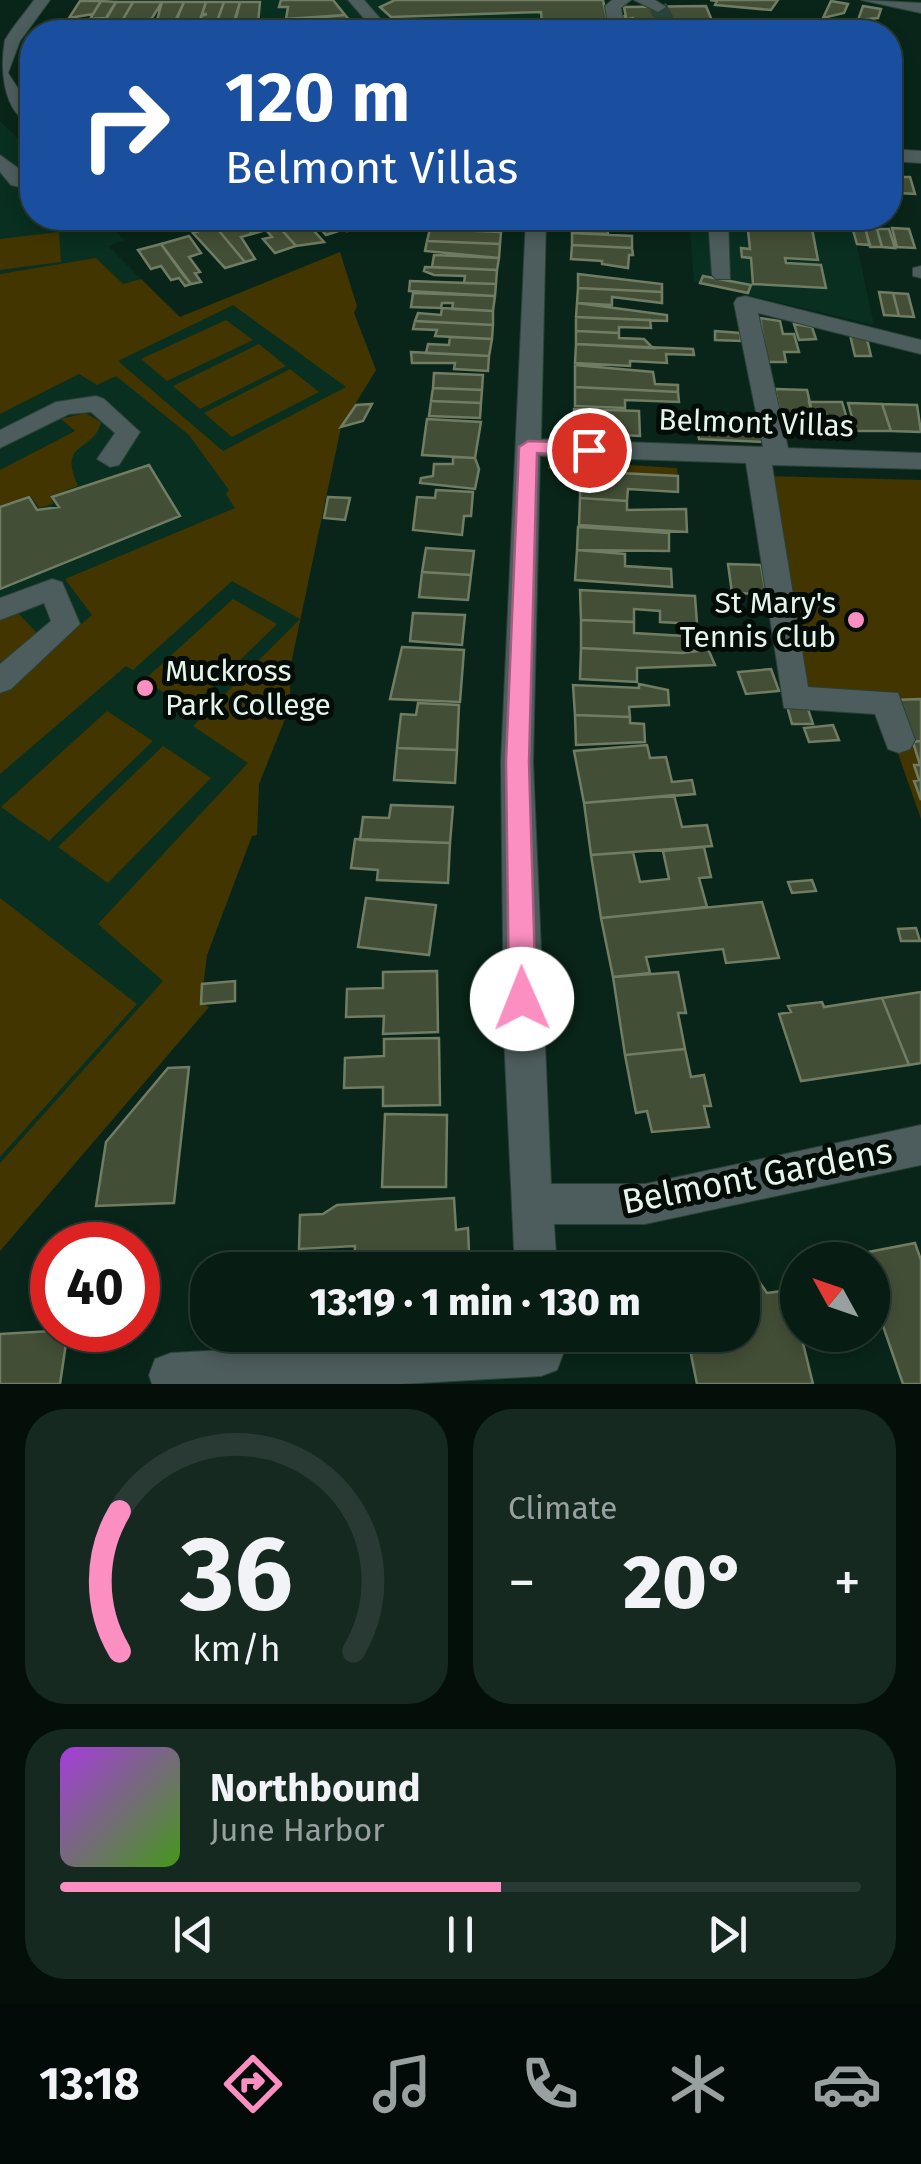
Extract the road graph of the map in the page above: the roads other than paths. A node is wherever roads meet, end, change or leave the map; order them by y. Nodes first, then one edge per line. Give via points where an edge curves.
1 (356, 0) edge
2 (623, 0) edge
3 (869, 0) edge
4 (921, 8) edge
5 (372, 20) edge
6 (615, 20) edge
7 (20, 30) edge
8 (0, 73) edge
9 (20, 103) edge
10 (0, 161) edge
11 (20, 181) edge
12 (536, 230) edge
13 (719, 230) edge
14 (723, 275) dead end
15 (921, 347) edge
16 (0, 440) edge
17 (528, 447) junction
18 (768, 458) junction
19 (110, 459) dead end
20 (921, 460) edge
21 (0, 608) edge
22 (0, 681) edge
23 (899, 740) dead end
24 (921, 1145) edge
25 (532, 1204) junction
26 (535, 1252) edge
27 (541, 1358) edge
28 (171, 1375) dead end

1 - 5 street
2 - 6 street via 613,6
3 - 4 street
7 - 8 street
8 - 9 street
10 - 11 street
12 - 17 street
13 - 14 street
15 - 18 street via 745,303
16 - 19 street via 74,403 96,404 128,432
17 - 18 street, Belmont Villas
17 - 25 street via 518,762
18 - 20 street, Belmont Villas
18 - 23 street via 796,699 886,702
21 - 22 street via 52,589 66,624
24 - 25 street, Belmont Gardens via 646,1204
25 - 26 street
27 - 28 street

